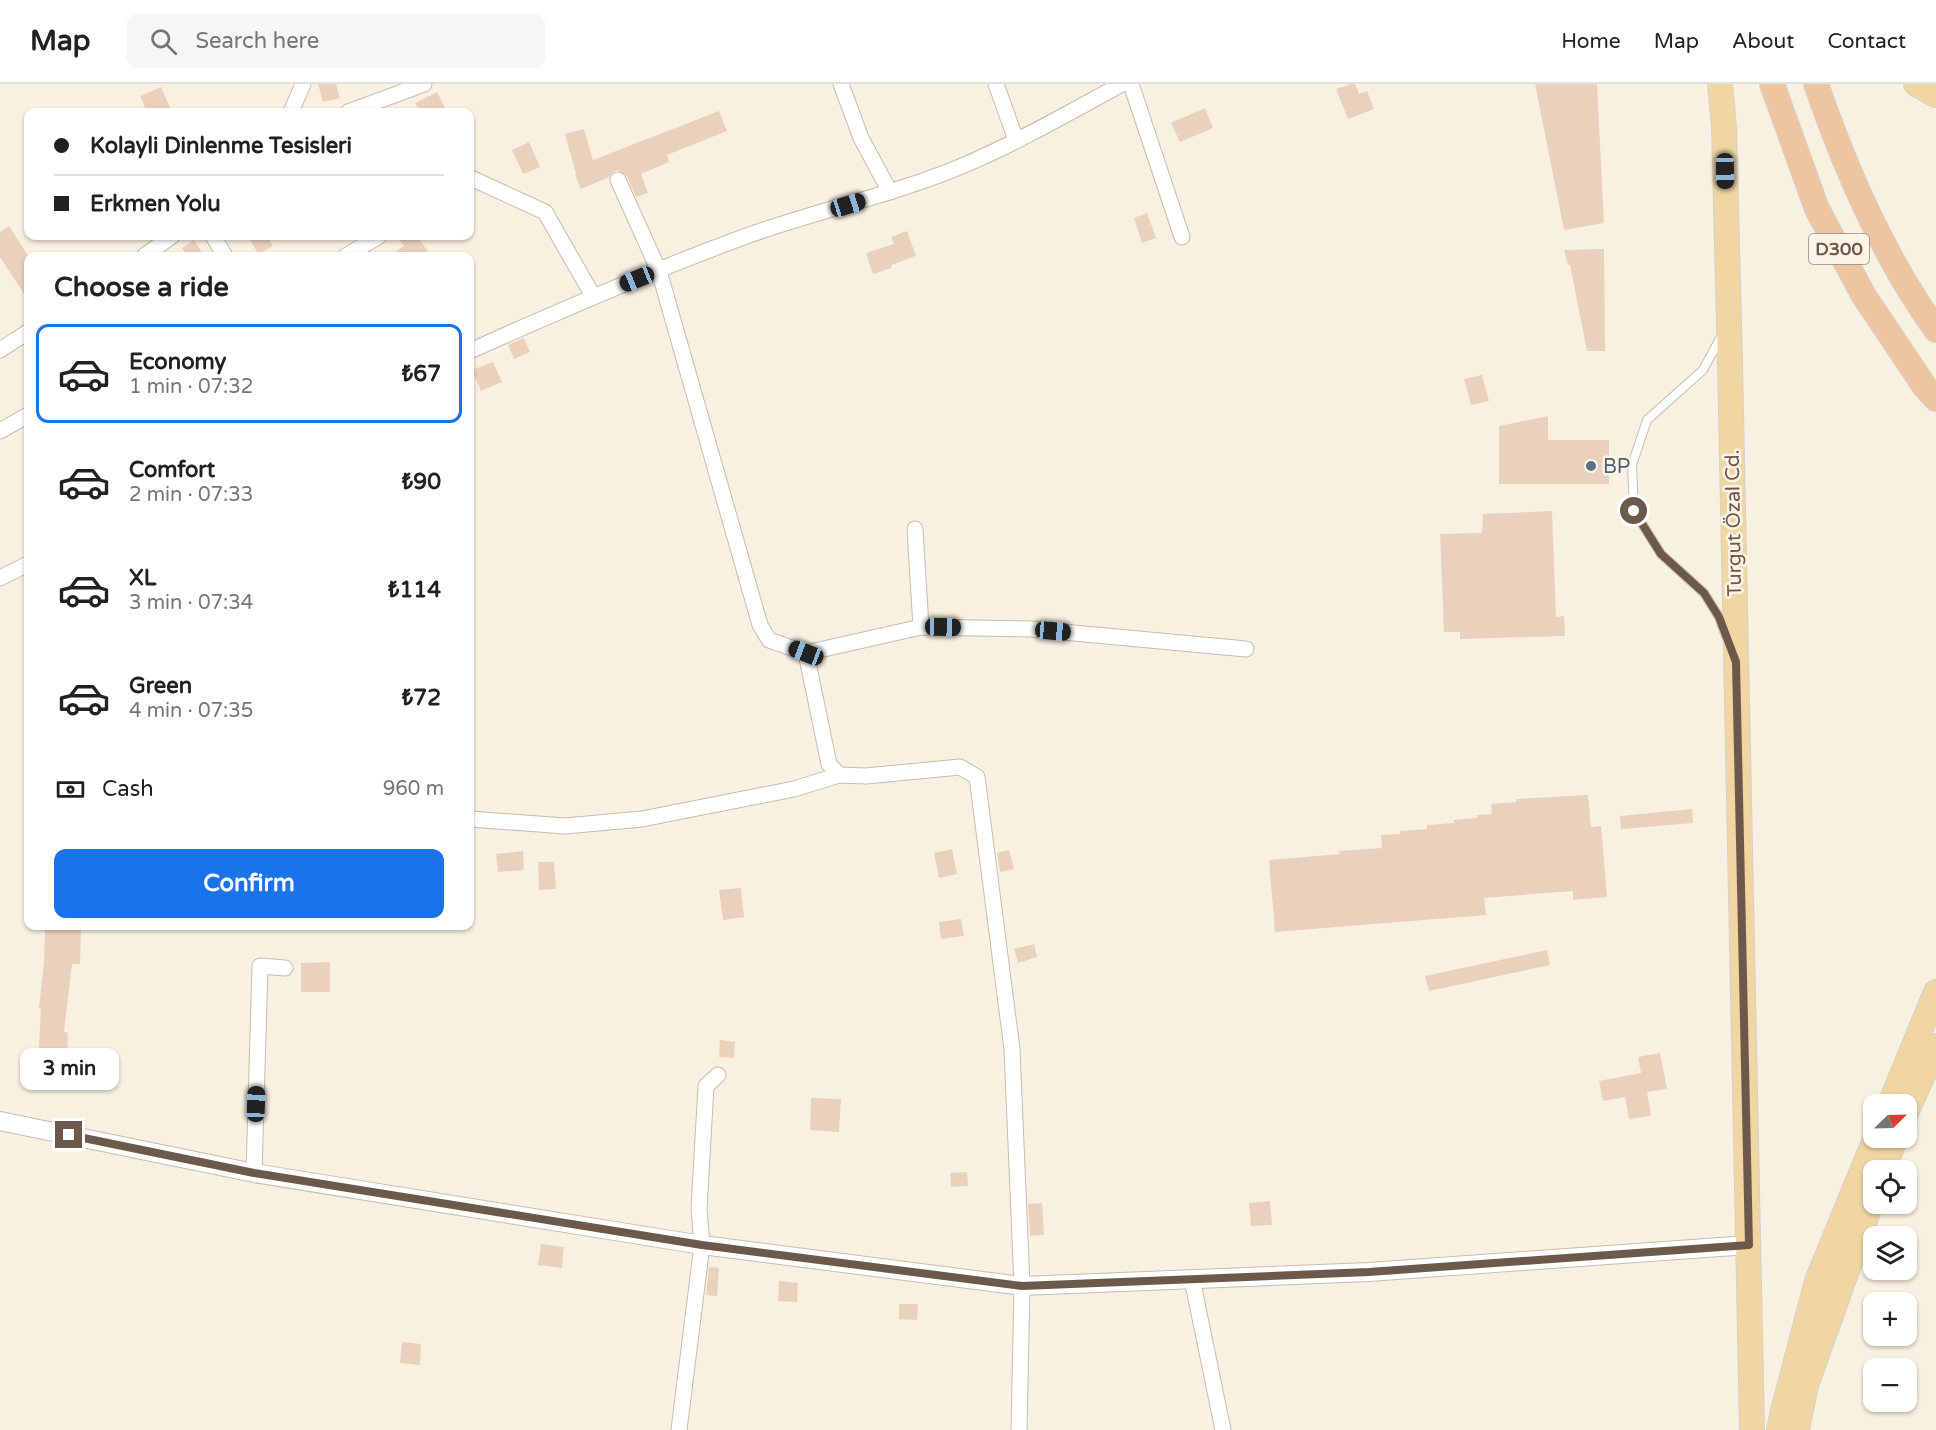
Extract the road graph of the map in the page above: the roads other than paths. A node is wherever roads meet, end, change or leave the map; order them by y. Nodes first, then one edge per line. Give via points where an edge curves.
1 (303, 84) edge
2 (424, 84) edge
3 (841, 84) edge
4 (996, 84) edge
5 (1122, 84) edge
6 (1131, 84) edge
7 (1720, 84) edge
8 (1772, 84) edge
9 (1816, 84) edge
10 (1916, 84) edge
11 (1936, 95) edge
12 (293, 108) edge
13 (359, 108) edge
14 (1016, 140) junction
15 (474, 179) edge
16 (618, 180) dead end
17 (890, 192) junction
18 (1182, 237) dead end
19 (166, 240) edge
20 (373, 240) edge
21 (150, 252) edge
22 (353, 252) edge
23 (659, 271) junction
24 (593, 296) junction
25 (1728, 323) junction
26 (1936, 330) edge
27 (24, 335) edge
28 (474, 349) edge
29 (0, 350) edge
30 (1936, 399) edge
31 (24, 417) edge
32 (0, 431) edge
33 (915, 529) dead end
34 (24, 566) edge
35 (0, 578) edge
36 (921, 627) junction
37 (1246, 649) dead end
38 (806, 653) junction
39 (1736, 662) junction
40 (839, 775) junction
41 (474, 819) edge
42 (285, 968) dead end
43 (1936, 992) edge
44 (1936, 1046) edge
45 (718, 1075) dead end
46 (1894, 1094) edge
47 (1915, 1094) edge
48 (0, 1121) edge
49 (1871, 1148) edge
50 (254, 1173) junction
51 (1867, 1214) edge
52 (702, 1245) junction
53 (1749, 1245) junction
54 (1192, 1279) junction
55 (1022, 1286) junction
56 (679, 1430) edge
57 (1019, 1430) edge
58 (1223, 1430) edge
59 (1752, 1430) edge
60 (1779, 1430) edge
61 (1797, 1430) edge

1 - 12 street
2 - 13 street
3 - 17 street via 861,138
4 - 14 street
5 - 14 street
6 - 18 street
7 - 25 main road, Turgut Özal Cd.
8 - 30 highway, D300 via 1822,218 1864,296
9 - 26 highway, D300 via 1868,211 1913,297
10 - 11 main road
14 - 17 street via 969,163
15 - 24 street via 545,212
16 - 23 street
17 - 23 street via 744,237
19 - 21 street
20 - 22 street
23 - 24 street
23 - 38 street via 760,625 769,640
24 - 28 street
25 - 39 main road, Turgut Özal Cd.
25 - 39 lane via 1703,370 1647,420 1632,465 1634,511 1661,554 1704,593 1719,617
27 - 29 street
31 - 32 street
33 - 36 street
34 - 35 street
36 - 37 street via 1031,629
36 - 38 street
38 - 40 street via 830,764
39 - 53 main road, Turgut Özal Cd.
40 - 41 street via 794,789 642,819 565,826
40 - 55 street via 960,767 977,777 1012,1049
42 - 50 street via 260,966
43 - 46 main road
44 - 47 main road
45 - 52 street via 706,1086 699,1209
48 - 50 street
49 - 60 main road via 1817,1281
50 - 52 street
51 - 61 main road via 1806,1386
52 - 55 street
52 - 56 street
53 - 54 street via 1369,1272
53 - 59 main road, Turgut Özal Cd.
54 - 55 street
54 - 58 street
55 - 57 street

